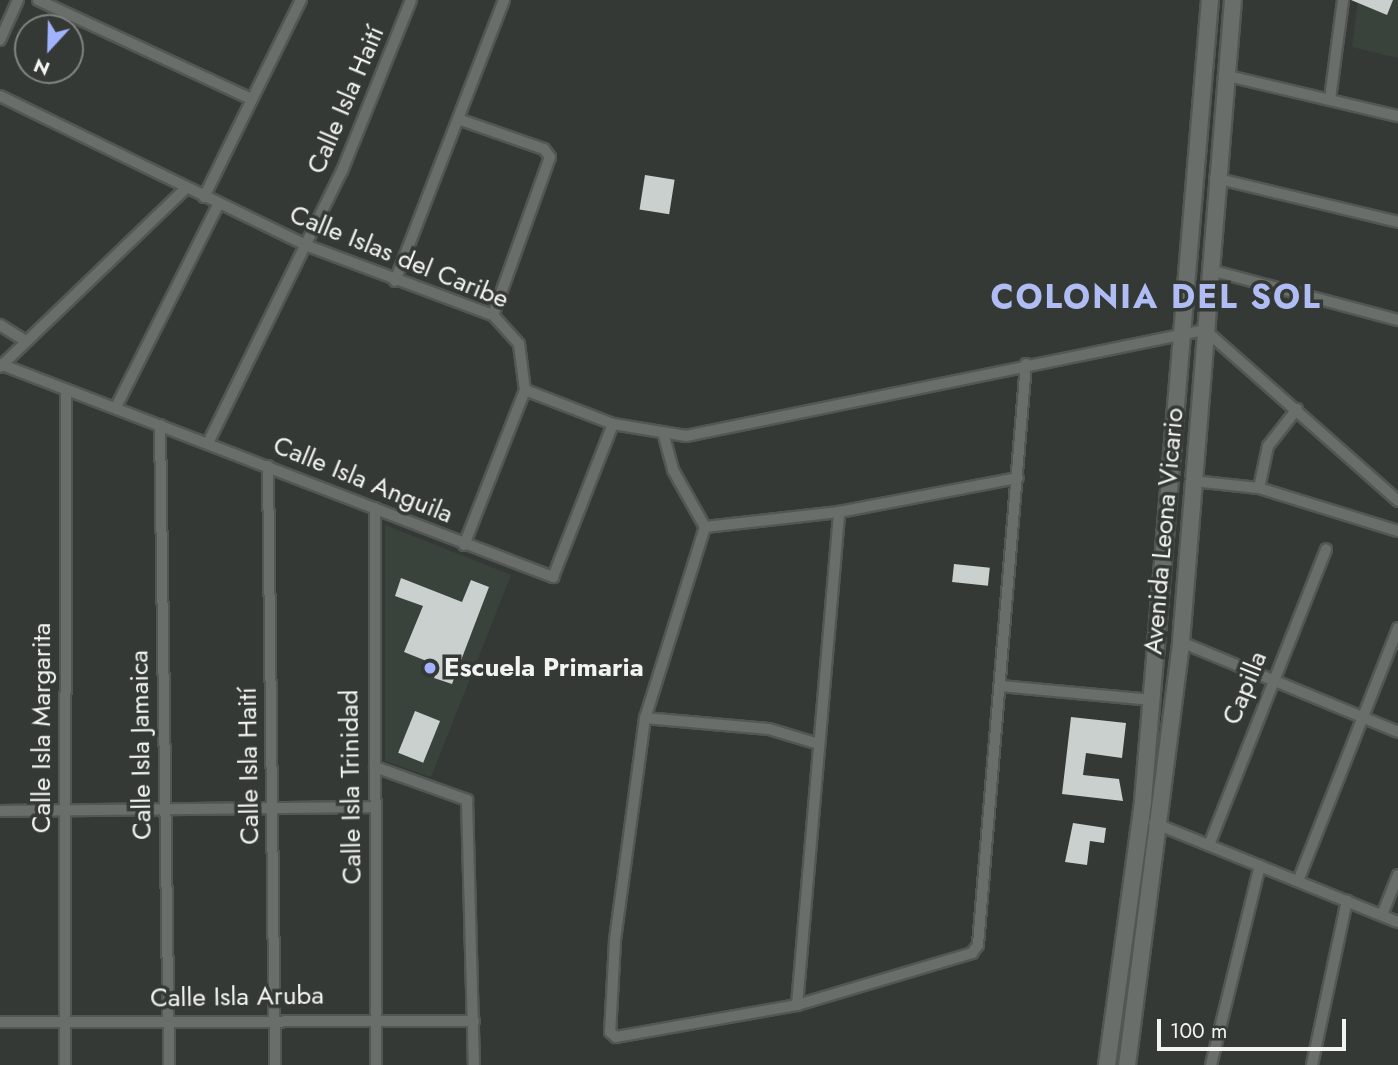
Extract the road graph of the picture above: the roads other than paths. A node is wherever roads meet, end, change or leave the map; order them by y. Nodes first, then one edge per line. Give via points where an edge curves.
1 (18, 0) edge
2 (38, 0) edge
3 (301, 0) edge
4 (411, 0) edge
5 (504, 0) edge
6 (1210, 0) edge
7 (1234, 0) edge
8 (1342, 0) edge
9 (0, 40) edge
10 (1224, 75) junction
11 (0, 96) edge
12 (249, 98) junction
13 (1330, 99) junction
14 (1398, 116) edge
15 (458, 119) junction
16 (1215, 178) junction
17 (185, 189) junction
18 (204, 197) junction
19 (218, 205) junction
20 (1398, 222) edge
21 (307, 246) junction
22 (1210, 270) junction
23 (395, 281) junction
24 (493, 315) junction
25 (1398, 320) edge
26 (0, 325) edge
27 (1185, 330) junction
28 (1205, 330) junction
29 (24, 340) junction
30 (1026, 364) junction
31 (1, 365) edge
32 (66, 390) junction
33 (525, 390) junction
34 (116, 407) junction
35 (1297, 409) junction
36 (613, 424) junction
37 (160, 425) junction
38 (664, 436) junction
39 (208, 443) junction
40 (268, 466) junction
41 (1018, 478) junction
42 (1193, 481) junction
43 (1259, 488) junction
44 (1398, 501) edge
45 (375, 508) junction
46 (839, 512) junction
47 (705, 527) junction
48 (1398, 531) edge
49 (464, 545) junction
50 (1326, 549) dead end
51 (1398, 628) edge
52 (1181, 642) junction
53 (1273, 680) junction
54 (1000, 686) junction
55 (1152, 699) junction
56 (1362, 717) junction
57 (645, 718) junction
58 (1398, 732) edge
59 (819, 744) junction
60 (375, 767) junction
61 (272, 805) junction
62 (165, 807) junction
63 (374, 807) junction
64 (65, 810) junction
65 (0, 811) edge
66 (1141, 819) junction
67 (1160, 826) junction
68 (1209, 845) junction
69 (1260, 866) junction
70 (1398, 875) edge
71 (1297, 881) junction
72 (1347, 901) junction
73 (1382, 915) junction
74 (1398, 922) edge
75 (797, 1005) junction
76 (376, 1018) junction
77 (275, 1019) junction
78 (169, 1020) junction
79 (474, 1021) junction
80 (0, 1022) edge
81 (64, 1022) junction
82 (65, 1065) edge
83 (169, 1065) edge
84 (275, 1065) edge
85 (376, 1065) edge
86 (474, 1065) edge
87 (1107, 1065) edge
88 (1123, 1065) edge
89 (1210, 1065) edge
90 (1312, 1065) edge

1 - 9 street
2 - 12 street
3 - 12 street
4 - 21 street, Calle Isla Haití
5 - 15 street
6 - 27 street, Avenida Leona Vicario
7 - 10 street, Avenida Leona Vicario
8 - 13 street
10 - 13 street
10 - 16 street, Avenida Leona Vicario
11 - 17 street, Calle Islas del Caribe
12 - 18 street
13 - 14 street
15 - 23 street
15 - 24 street via 548,152
16 - 20 street
16 - 22 street, Avenida Leona Vicario
17 - 18 street, Calle Islas del Caribe
17 - 29 street via 83,292
18 - 19 street, Calle Islas del Caribe
19 - 21 street, Calle Islas del Caribe
19 - 34 street
21 - 23 street, Calle Islas del Caribe
21 - 39 street, Calle Isla Haití
22 - 25 street
22 - 28 street, Avenida Leona Vicario
23 - 24 street, Calle Islas del Caribe
24 - 33 street, Calle Islas del Caribe via 519,344
26 - 29 street
27 - 28 street
27 - 30 street
27 - 55 street, Avenida Leona Vicario
28 - 35 street
28 - 42 street, Avenida Leona Vicario
29 - 31 street
30 - 38 street
30 - 41 street
31 - 32 street, Calle Isla Anguila
32 - 34 street, Calle Isla Anguila
32 - 64 street, Calle Isla Margarita
33 - 36 street
33 - 49 street
34 - 37 street, Calle Isla Anguila
35 - 43 street via 1268,446
35 - 44 street
36 - 38 street
36 - 49 street, Calle Isla Anguila via 557,577
37 - 39 street, Calle Isla Anguila
37 - 62 street, Calle Isla Jamaica
38 - 47 street via 673,470
39 - 40 street, Calle Isla Anguila
40 - 45 street, Calle Isla Anguila
40 - 61 street, Calle Isla Haití
41 - 46 street
41 - 54 street
42 - 43 street
42 - 52 street, Avenida Leona Vicario
43 - 48 street
45 - 49 street, Calle Isla Anguila
45 - 60 street, Calle Isla Trinidad
46 - 47 street
46 - 59 street
47 - 57 street
50 - 53 street, Capilla
51 - 56 street
52 - 53 street
52 - 67 street, Avenida Leona Vicario
53 - 56 street
53 - 68 street, Capilla
54 - 55 street
54 - 75 street via 978,945 972,953
55 - 66 street, Avenida Leona Vicario
56 - 58 street
56 - 71 street
57 - 59 street via 769,729
57 - 75 street via 627,827 610,1032 642,1033
59 - 75 street
60 - 63 street, Calle Isla Trinidad
60 - 79 street via 467,800
61 - 62 street
61 - 63 street
61 - 77 street, Calle Isla Haití
62 - 64 street
62 - 78 street, Calle Isla Jamaica
63 - 76 street, Calle Isla Trinidad
64 - 65 street
64 - 81 street, Calle Isla Margarita
66 - 67 street
66 - 87 street, Avenida Leona Vicario
67 - 68 street
67 - 88 street, Avenida Leona Vicario
68 - 69 street
69 - 71 street
69 - 89 street
70 - 73 street
71 - 72 street
72 - 73 street
72 - 90 street
73 - 74 street
76 - 77 street, Calle Isla Aruba
76 - 79 street, Calle Isla Aruba
76 - 85 street, Calle Isla Trinidad
77 - 78 street, Calle Isla Aruba
77 - 84 street, Calle Isla Haití
78 - 81 street, Calle Isla Aruba
78 - 83 street, Calle Isla Jamaica
79 - 86 street
80 - 81 street, Calle Isla Aruba
81 - 82 street, Calle Isla Margarita

